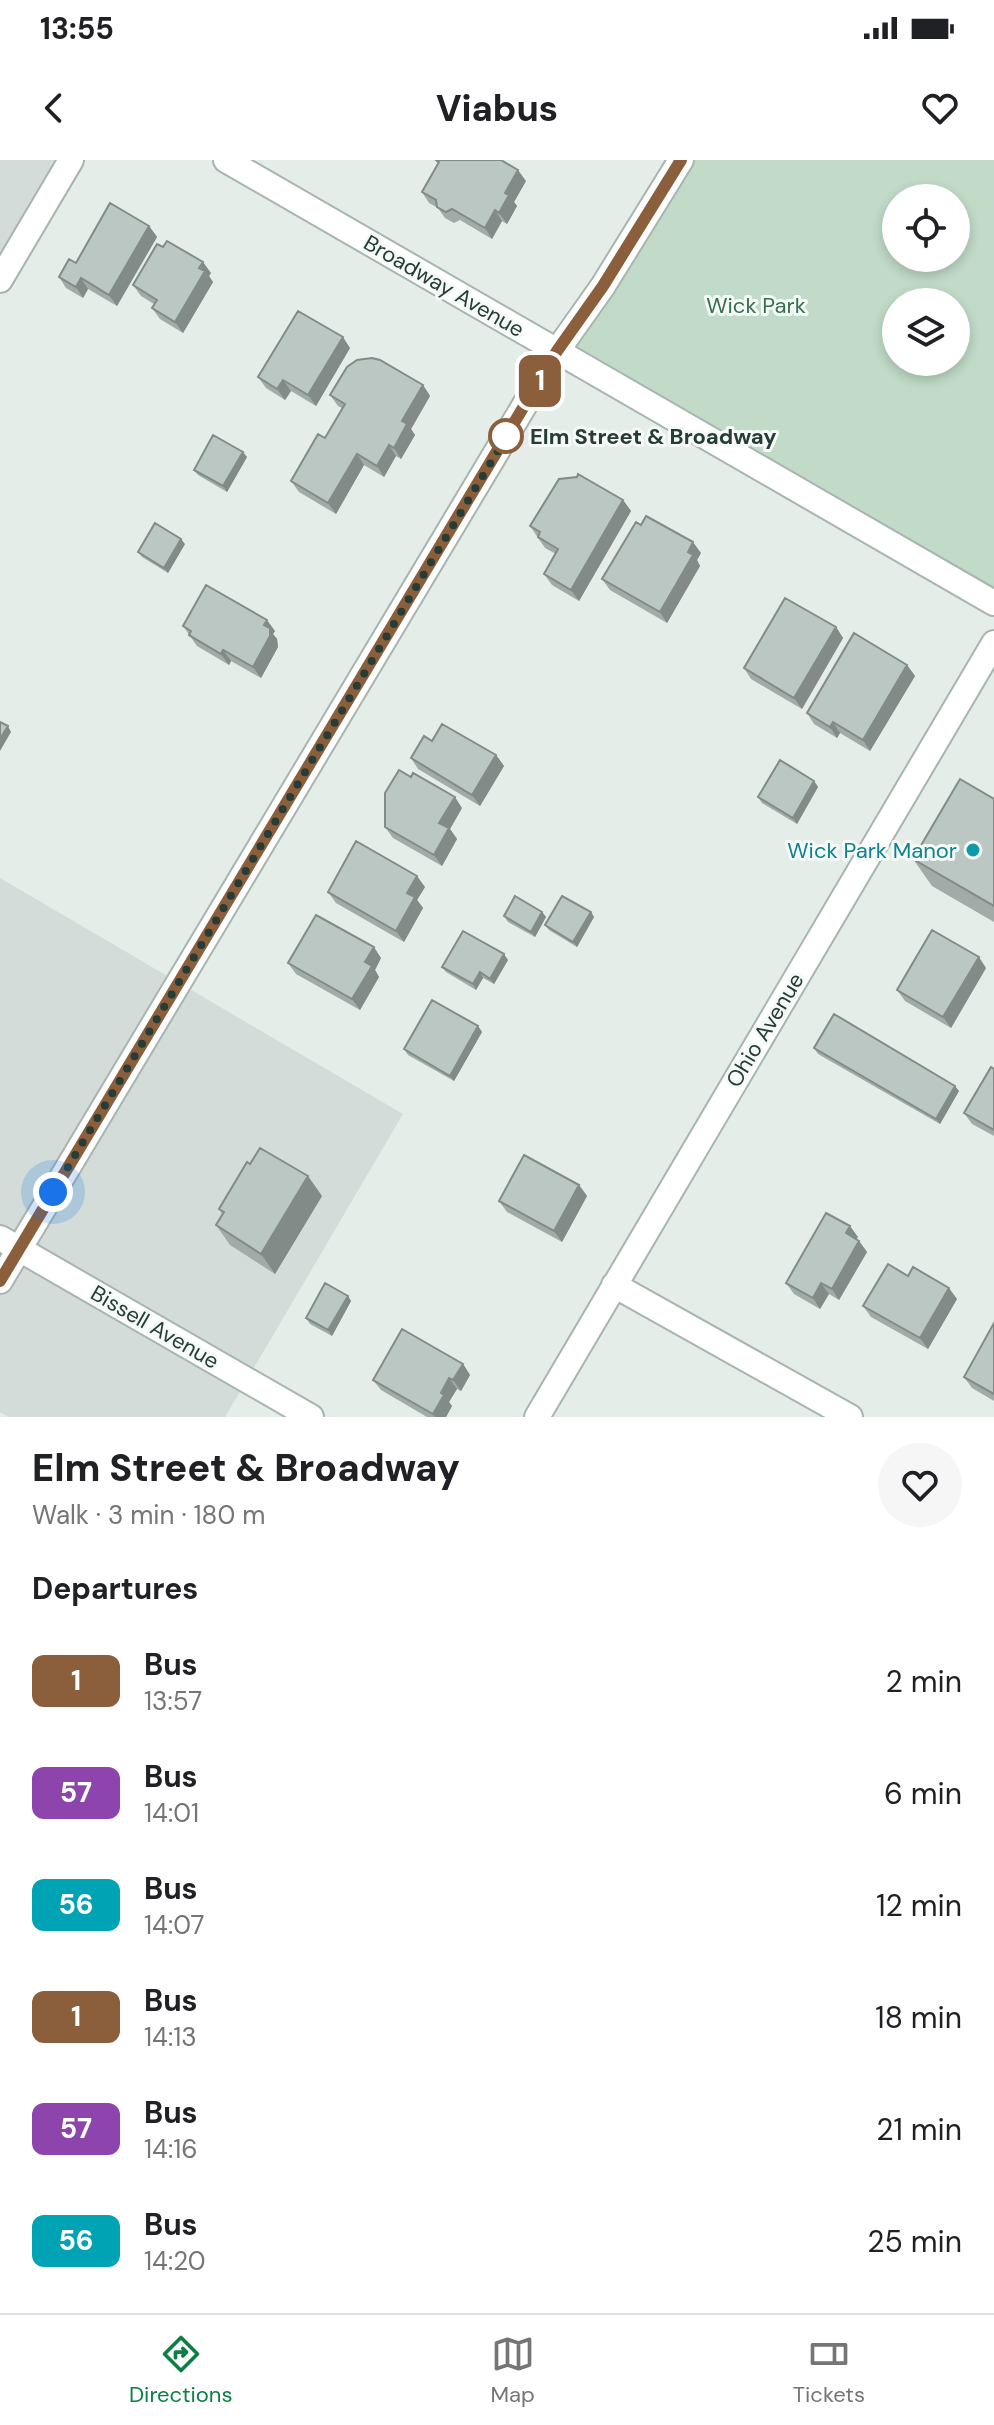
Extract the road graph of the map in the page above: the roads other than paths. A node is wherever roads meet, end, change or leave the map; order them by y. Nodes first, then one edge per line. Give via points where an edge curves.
1 (71, 160) edge
2 (226, 160) edge
3 (681, 160) edge
4 (0, 280) edge
5 (557, 351) junction
6 (994, 603) edge
7 (994, 643) edge
8 (10, 1243) edge
9 (0, 1281) edge
10 (614, 1285) junction
11 (311, 1417) edge
12 (537, 1417) edge
13 (850, 1417) edge

1 - 4 street
2 - 5 street, Broadway Avenue
3 - 5 street
5 - 6 street, Broadway Avenue
5 - 8 street
7 - 10 street, Ohio Avenue
8 - 9 street
8 - 11 street, Bissell Avenue
10 - 12 street, Ohio Avenue
10 - 13 street

